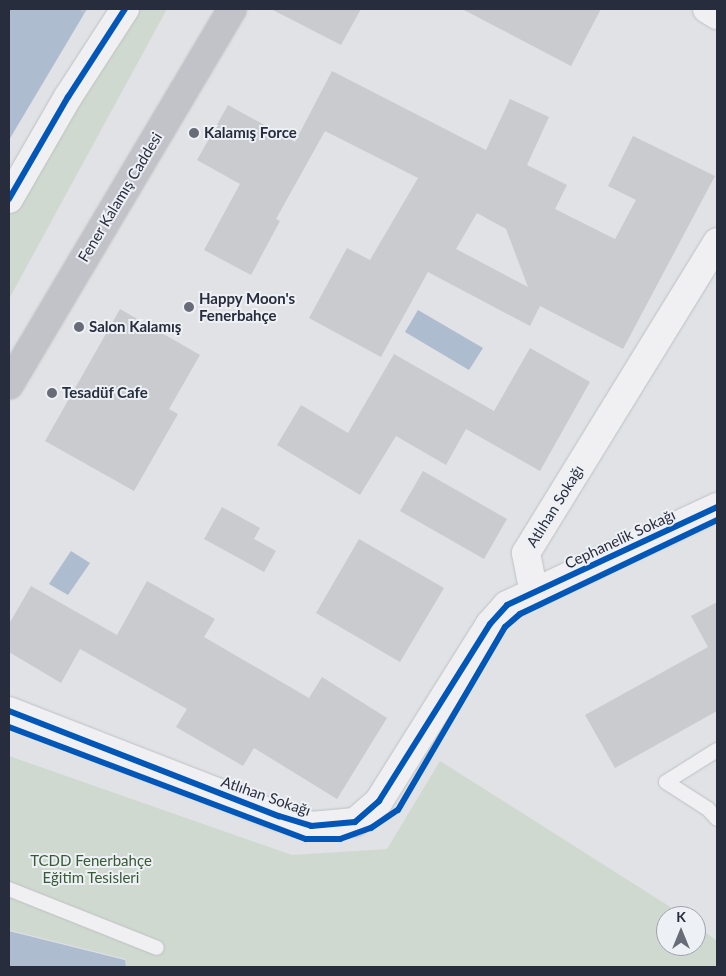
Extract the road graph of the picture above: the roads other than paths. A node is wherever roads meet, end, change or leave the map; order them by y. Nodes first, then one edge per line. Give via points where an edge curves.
1 (125, 9) edge
2 (232, 9) edge
3 (707, 9) edge
4 (717, 15) edge
5 (9, 200) edge
6 (717, 242) edge
7 (9, 386) edge
8 (717, 507) edge
9 (534, 594) junction
10 (9, 711) edge
11 (717, 750) edge
12 (717, 819) edge
13 (9, 889) edge
14 (157, 948) dead end

1 - 5 street via 68,97
2 - 7 street, Fener Kalamış Caddesi
3 - 4 street
6 - 9 street, Atlıhan Sokağı via 526,553
8 - 9 street, Cephanelik Sokağı
9 - 10 street, Atlıhan Sokağı via 507,605 490,624 379,801 355,822 311,826 279,816
11 - 12 lane via 666,782 708,809
13 - 14 lane

